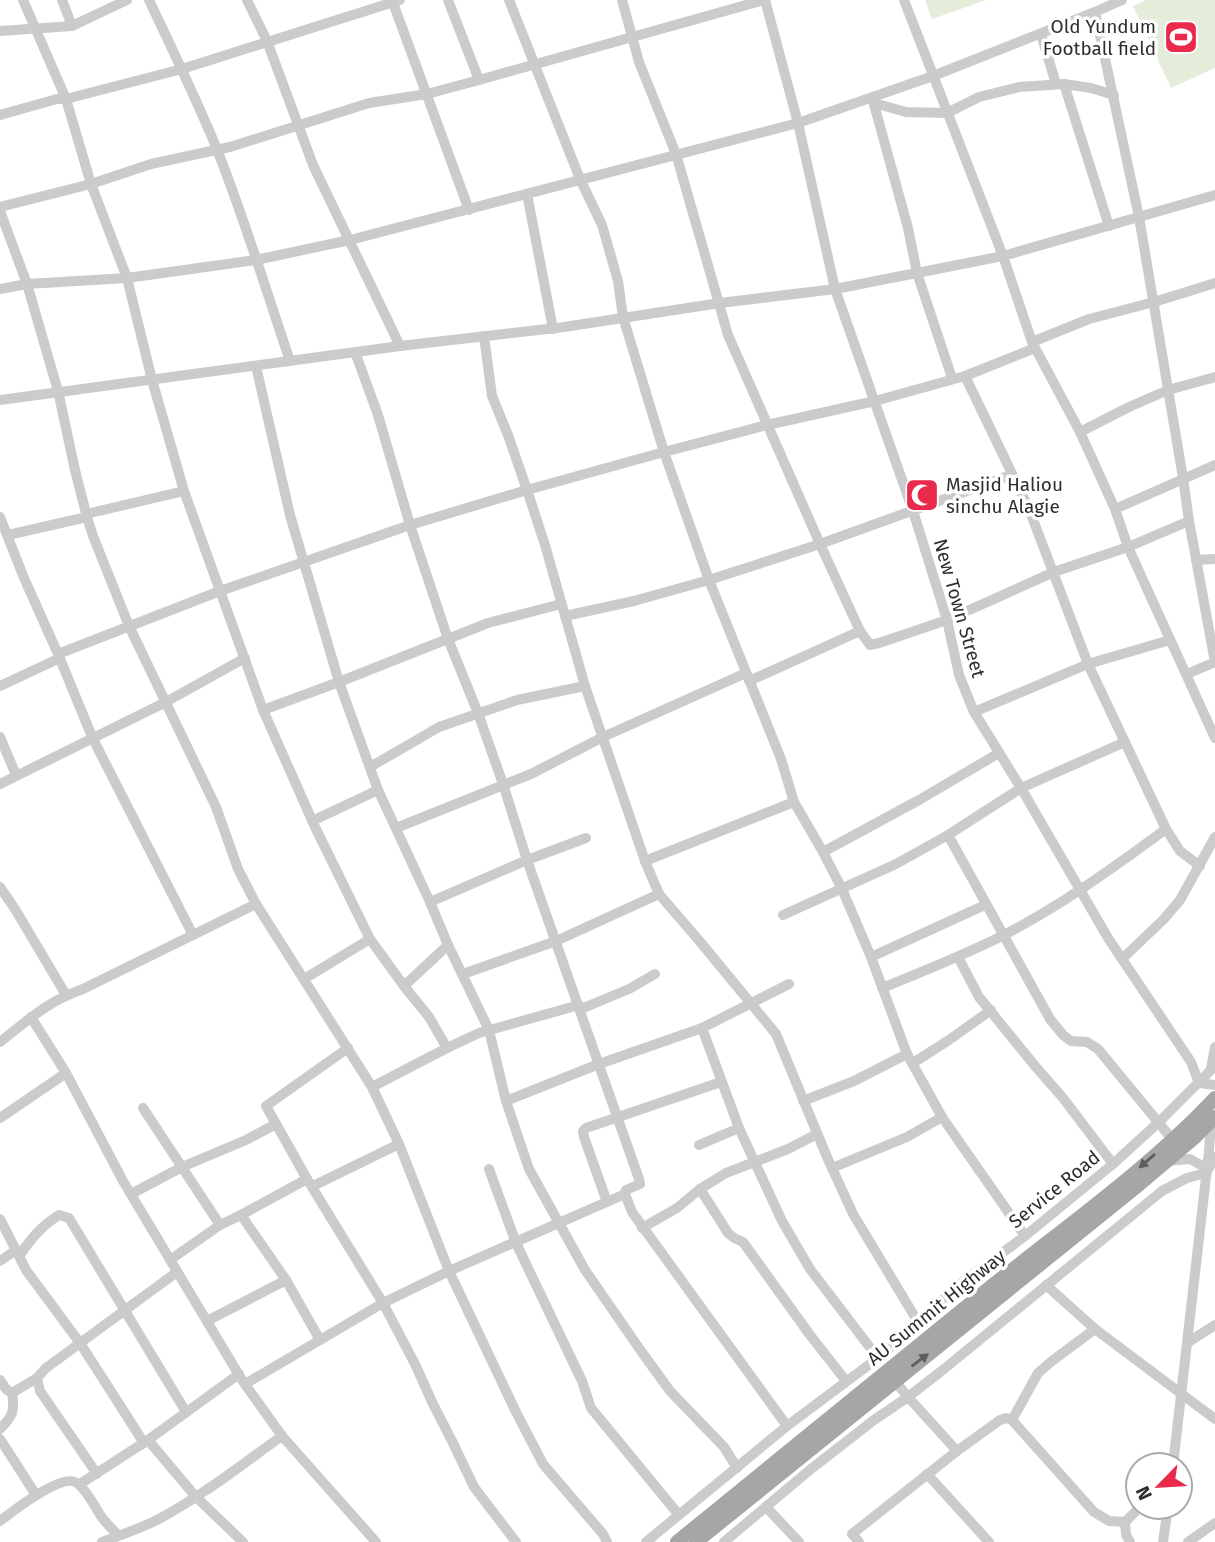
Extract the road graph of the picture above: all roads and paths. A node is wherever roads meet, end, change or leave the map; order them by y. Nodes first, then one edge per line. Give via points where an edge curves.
1 (23, 0) edge
2 (62, 0) edge
3 (127, 0) edge
4 (149, 0) edge
5 (247, 0) edge
6 (448, 0) edge
7 (509, 0) edge
8 (622, 0) edge
9 (765, 0) edge
10 (904, 0) edge
11 (1122, 0) edge
12 (395, 1) edge
13 (1095, 12) junction
14 (72, 26) junction
15 (37, 29) junction
16 (0, 31) edge
17 (1041, 34) junction
18 (632, 37) junction
19 (267, 41) junction
20 (535, 65) junction
21 (182, 69) junction
22 (933, 76) junction
23 (479, 80) junction
24 (1060, 84) junction
25 (427, 94) junction
26 (1114, 95) junction
27 (66, 99) junction
28 (873, 100) junction
29 (947, 113) junction
30 (0, 115) edge
31 (798, 123) junction
32 (299, 126) junction
33 (217, 149) junction
34 (676, 155) junction
35 (580, 179) junction
36 (91, 184) junction
37 (527, 194) junction
38 (1215, 195) edge
39 (0, 209) edge
40 (468, 210) junction
41 (1139, 217) junction
42 (1109, 226) junction
43 (350, 240) junction
44 (1003, 256) junction
45 (256, 260) junction
46 (916, 273) junction
47 (127, 278) junction
48 (1215, 282) edge
49 (27, 284) junction
50 (0, 289) edge
51 (835, 289) junction
52 (1154, 302) junction
53 (720, 303) junction
54 (623, 317) junction
55 (553, 329) junction
56 (484, 336) junction
57 (1033, 345) junction
58 (400, 346) junction
59 (355, 352) junction
60 (290, 361) junction
61 (256, 366) junction
62 (965, 376) junction
63 (1215, 377) edge
64 (953, 378) junction
65 (152, 380) junction
66 (1168, 390) junction
67 (58, 391) junction
68 (0, 400) edge
69 (875, 401) junction
70 (767, 425) junction
71 (1080, 432) junction
72 (664, 452) junction
73 (1215, 465) edge
74 (1012, 475) junction
75 (1184, 478) junction
76 (527, 490) junction
77 (184, 491) junction
78 (1115, 509) junction
79 (913, 511) junction
80 (86, 515) junction
81 (0, 516) edge
82 (1189, 521) junction
83 (410, 525) junction
84 (8, 535) junction
85 (820, 544) junction
86 (1128, 547) junction
87 (1215, 559) edge
88 (1196, 560) junction
89 (304, 563) junction
90 (1054, 572) junction
91 (709, 580) junction
92 (220, 591) junction
93 (563, 610) junction
94 (947, 620) junction
95 (128, 626) junction
96 (860, 631) junction
97 (448, 639) junction
98 (1170, 640) junction
99 (59, 656) junction
100 (245, 659) junction
101 (1215, 662) edge
102 (1088, 664) junction
103 (1187, 674) junction
104 (748, 677) junction
105 (339, 682) junction
106 (585, 685) junction
107 (0, 686) edge
108 (164, 703) junction
109 (263, 710) junction
110 (974, 712) junction
111 (478, 713) junction
112 (0, 737) edge
113 (603, 737) junction
114 (1215, 738) edge
115 (93, 739) junction
116 (1125, 741) junction
117 (999, 753) junction
118 (370, 767) junction
119 (16, 775) junction
120 (0, 784) edge
121 (503, 784) junction
122 (1021, 788) junction
123 (378, 790) junction
124 (794, 802) junction
125 (312, 821) junction
126 (396, 828) junction
127 (1166, 829) junction
128 (948, 835) junction
129 (1215, 837) edge
130 (586, 838) dead end
131 (823, 852) junction
132 (527, 860) junction
133 (646, 861) junction
134 (1200, 866) junction
135 (0, 887) edge
136 (842, 889) junction
137 (1080, 891) junction
138 (659, 894) junction
139 (430, 902) junction
140 (256, 904) junction
141 (985, 905) junction
142 (783, 915) dead end
143 (193, 935) junction
144 (1002, 936) junction
145 (370, 939) junction
146 (556, 941) junction
147 (448, 945) junction
148 (871, 957) junction
149 (958, 957) junction
150 (1122, 959) junction
151 (463, 974) junction
152 (655, 974) dead end
153 (304, 979) junction
154 (789, 984) dead end
155 (404, 986) junction
156 (882, 988) junction
157 (66, 995) junction
158 (751, 1004) junction
159 (580, 1007) junction
160 (990, 1010) junction
161 (31, 1017) junction
162 (702, 1028) junction
163 (489, 1030) junction
164 (0, 1042) edge
165 (348, 1048) junction
166 (447, 1048) junction
167 (1215, 1048) edge
168 (910, 1059) junction
169 (599, 1064) junction
170 (1213, 1067) edge
171 (66, 1073) junction
172 (721, 1082) junction
173 (1199, 1083) junction
174 (1215, 1085) edge
175 (372, 1087) junction
176 (1215, 1098) edge
177 (506, 1101) junction
178 (803, 1101) junction
179 (143, 1108) dead end
180 (618, 1116) junction
181 (942, 1117) junction
182 (0, 1118) edge
183 (1213, 1119) edge
184 (1159, 1122) junction
185 (276, 1124) junction
186 (739, 1128) junction
187 (817, 1134) junction
188 (1172, 1139) junction
189 (399, 1144) junction
190 (699, 1144) dead end
191 (1215, 1157) edge
192 (754, 1161) junction
193 (1166, 1161) junction
194 (1114, 1164) junction
195 (181, 1167) junction
196 (832, 1168) junction
197 (489, 1169) dead end
198 (1206, 1170) junction
199 (310, 1183) junction
200 (700, 1189) junction
201 (131, 1194) junction
202 (625, 1194) junction
203 (607, 1202) junction
204 (242, 1215) junction
205 (0, 1219) edge
206 (559, 1224) junction
207 (220, 1225) junction
208 (642, 1228) junction
209 (1025, 1236) junction
210 (516, 1243) junction
211 (18, 1253) junction
212 (170, 1259) junction
213 (0, 1261) edge
214 (449, 1271) junction
215 (177, 1272) junction
216 (286, 1280) junction
217 (1046, 1285) junction
218 (383, 1303) junction
219 (126, 1311) junction
220 (207, 1321) junction
221 (918, 1322) junction
222 (1215, 1325) edge
223 (1096, 1329) junction
224 (320, 1340) junction
225 (80, 1343) junction
226 (1187, 1343) junction
227 (878, 1358) junction
228 (239, 1374) junction
229 (37, 1378) junction
230 (0, 1380) edge
231 (894, 1380) junction
232 (846, 1381) junction
233 (245, 1384) junction
234 (12, 1393) junction
235 (1182, 1393) junction
236 (908, 1397) junction
237 (186, 1412) junction
238 (1215, 1419) edge
239 (1012, 1420) junction
240 (787, 1426) junction
241 (0, 1429) edge
242 (282, 1436) junction
243 (0, 1438) edge
244 (146, 1441) junction
245 (957, 1451) junction
246 (1175, 1451) edge
247 (737, 1468) junction
248 (97, 1474) junction
249 (927, 1474) junction
250 (80, 1484) junction
251 (36, 1495) junction
252 (196, 1497) junction
253 (765, 1507) junction
254 (679, 1515) junction
255 (0, 1520) edge
256 (1166, 1521) edge
257 (1125, 1522) joint
258 (1213, 1528) edge
259 (128, 1537) edge
260 (855, 1538) edge
261 (371, 1541) edge
262 (102, 1542) edge
263 (243, 1542) edge
264 (516, 1542) edge
265 (607, 1542) edge
266 (646, 1542) edge
267 (677, 1542) edge
268 (696, 1542) edge
269 (724, 1542) edge
270 (799, 1542) edge
271 (842, 1542) edge
272 (989, 1542) edge
273 (1129, 1542) edge
274 (1163, 1542) edge
275 (1188, 1542) edge

1 - 15 street
2 - 14 street
3 - 14 street
4 - 21 street
5 - 19 street
6 - 23 street
7 - 20 street
8 - 18 street
9 - 18 street
9 - 31 street, New Town Street
10 - 22 street
11 - 13 street
12 - 19 street
12 - 25 street
13 - 17 street
13 - 26 street
14 - 15 street
15 - 16 street
15 - 27 street
17 - 22 street
17 - 24 street
18 - 20 street
18 - 34 street
19 - 21 street
19 - 32 street
20 - 23 street
20 - 35 street
21 - 27 street
21 - 33 street
22 - 28 street
22 - 29 street
23 - 25 street
24 - 26 street
24 - 29 street via 979,97
24 - 42 street
25 - 32 street via 369,103
25 - 40 street
26 - 41 street
27 - 30 street
27 - 36 street
28 - 29 street via 906,111
28 - 31 street
28 - 46 street
29 - 44 street
31 - 34 street
31 - 51 street, New Town Street
32 - 33 street
32 - 43 street
33 - 36 street
33 - 45 street
34 - 35 street
34 - 53 street
35 - 37 street
35 - 54 street via 602,225
36 - 39 street
36 - 47 street
37 - 40 street
37 - 55 street
38 - 41 street
39 - 49 street
40 - 43 street
41 - 42 street
41 - 52 street
42 - 44 street
43 - 45 street
43 - 58 street
44 - 46 street
44 - 57 street
45 - 47 street
45 - 60 street
46 - 51 street
46 - 64 street
47 - 49 street
47 - 65 street
48 - 52 street
49 - 50 street
49 - 67 street
51 - 53 street
51 - 69 street, New Town Street
52 - 57 street via 1089,319
52 - 66 street
53 - 54 street
53 - 70 street via 728,335
54 - 55 street
54 - 72 street
55 - 56 street
56 - 58 street
56 - 76 street via 492,396
57 - 62 street
57 - 71 street
58 - 59 street
59 - 60 street
59 - 83 street
60 - 61 street
61 - 65 street
61 - 89 street
62 - 64 street
62 - 74 street
63 - 66 street
64 - 69 street
65 - 67 street
65 - 77 street
66 - 71 street
66 - 75 street
67 - 68 street
67 - 80 street
69 - 70 street
69 - 79 street, New Town Street
70 - 72 street
70 - 85 street
71 - 78 street
72 - 76 street
72 - 91 street
73 - 75 street
74 - 79 street
74 - 90 street
75 - 78 street
75 - 82 street
76 - 83 street
76 - 93 street
77 - 80 street
77 - 92 street
78 - 86 street
79 - 85 street
79 - 94 street, New Town Street
80 - 84 street
80 - 95 street
81 - 84 street
82 - 86 street
82 - 88 street
83 - 89 street
83 - 97 street
84 - 99 street
85 - 91 street
85 - 96 street
86 - 90 street
86 - 98 street
87 - 88 street
88 - 101 street
89 - 92 street
89 - 105 street
90 - 94 street
90 - 102 street
91 - 93 street via 634,601
91 - 104 street
92 - 95 street
92 - 100 street
93 - 97 street via 488,623
93 - 106 street
94 - 96 street via 870,645
94 - 110 street, New Town Street via 959,675
95 - 99 street
95 - 108 street
96 - 104 street
97 - 105 street
97 - 111 street
98 - 102 street
98 - 103 street
99 - 107 street
99 - 115 street
100 - 108 street
100 - 109 street
101 - 103 street
102 - 110 street
102 - 116 street
103 - 114 street
104 - 113 street
104 - 124 street
105 - 109 street
105 - 118 street
106 - 111 street
106 - 113 street
108 - 115 street
108 - 140 street via 216,807 237,869
109 - 125 street
110 - 117 street, New Town Street
111 - 118 street via 439,727
111 - 121 street
112 - 119 street
113 - 121 street
113 - 133 street
115 - 119 street
115 - 143 street
116 - 122 street
116 - 127 street
117 - 122 street, New Town Street
117 - 131 street
118 - 123 street
119 - 120 street
121 - 126 street
121 - 132 street
122 - 128 street
122 - 137 street, New Town Street
123 - 125 street
123 - 126 street
124 - 131 street
124 - 133 street
125 - 145 street
126 - 139 street
127 - 134 street via 1180,851
127 - 137 street
128 - 136 street
128 - 141 street
129 - 134 street
130 - 132 street
131 - 136 street
132 - 139 street
132 - 146 street
133 - 138 street
134 - 150 street via 1180,900
135 - 157 street
136 - 142 street
136 - 148 street
137 - 144 street
137 - 150 street, New Town Street
138 - 146 street
138 - 158 street
139 - 147 street
140 - 143 street
140 - 153 street
141 - 144 street
141 - 148 street
143 - 157 street
144 - 149 street
144 - 184 street via 1063,1035 1098,1049
145 - 153 street
145 - 155 street
146 - 151 street
146 - 159 street
147 - 151 street
147 - 155 street
148 - 156 street
149 - 156 street
149 - 160 street
150 - 173 street, New Town Street via 1191,1062
151 - 163 street
152 - 159 street
153 - 165 street
154 - 158 street
155 - 166 street
156 - 168 street
157 - 161 street
158 - 162 street
158 - 178 street via 776,1034
159 - 163 street
159 - 169 street
160 - 168 street via 949,1040
160 - 194 street
161 - 164 street
161 - 171 street
162 - 169 street
162 - 172 street
163 - 166 street
163 - 177 street
165 - 175 street
165 - 185 street via 266,1106
166 - 175 street
167 - 170 street
168 - 178 street
168 - 181 street
169 - 177 street
169 - 180 street
170 - 173 street, Service Road
171 - 182 street
171 - 201 street
172 - 180 street
172 - 186 street
173 - 174 street
173 - 184 street, Service Road
175 - 189 street
176 - 188 main road, AU Summit Highway
177 - 206 street via 529,1169
178 - 187 street
179 - 195 street
180 - 202 street via 640,1184
180 - 203 street via 583,1133
181 - 196 street
181 - 209 street
183 - 193 main road, AU Summit Highway
183 - 198 street
184 - 188 street
184 - 194 street, Service Road
185 - 195 street
185 - 199 street
186 - 190 street
186 - 192 street
187 - 192 street
187 - 196 street
188 -> 267 main road, AU Summit Highway
189 - 199 street
189 - 214 street
191 - 198 street
192 - 200 street
192 - 227 street via 810,1269
193 - 198 street via 1190,1159
231 -> 193 main road, AU Summit Highway
194 - 209 street, Service Road
195 - 201 street
195 - 207 street
196 - 221 street via 853,1214
197 - 210 street
198 - 217 street via 1161,1191
198 - 226 street
199 - 204 street
199 - 218 street
200 - 208 street
200 - 232 street via 728,1233 743,1242
201 - 212 street
202 - 203 street
202 - 208 street
203 - 206 street
204 - 207 street
204 - 216 street
205 - 211 street
206 - 210 street
206 - 247 street via 585,1270 670,1391 724,1447
207 - 212 street
208 - 240 street
209 - 221 street, Service Road
210 - 214 street
210 - 254 street via 592,1408
211 - 213 street
211 - 219 street via 48,1222 59,1216 68,1219
211 - 225 street
212 - 215 street
214 - 218 street
214 - 265 street via 543,1464
215 - 219 street
215 - 220 street
216 - 220 street
216 - 224 street
217 - 223 street
217 - 236 street
218 - 224 street
218 - 264 street via 474,1486
219 - 225 street
219 - 237 street
220 - 228 street
221 - 227 street, Service Road
222 - 226 street
223 - 235 street
223 - 239 street via 1038,1373
224 - 233 street
225 - 229 street
225 - 244 street
226 - 235 street
227 - 232 street, Service Road
228 - 233 street
228 - 237 street
229 - 234 street
229 - 248 street via 40,1391
230 - 234 street
231 - 236 street
231 - 268 main road, AU Summit Highway
232 - 240 street, Service Road
233 - 242 street
234 - 241 street via 15,1409
235 - 238 street
235 - 246 street
236 - 245 street
236 - 253 street
237 - 244 street
239 - 245 street via 1000,1420
239 - 257 street via 1094,1512 1109,1521
240 - 247 street, Service Road
242 - 252 street
242 - 261 street
243 - 251 street
244 - 248 street
244 - 252 street
245 - 249 street
247 - 254 street, Service Road
248 - 250 street
249 - 260 street
249 - 272 street
250 - 251 street via 65,1481
250 - 259 street via 104,1520
251 - 255 street
252 - 259 street
252 - 263 street
253 - 269 street
253 - 270 street
254 - 266 street, Service Road
256 - 274 street
257 - 273 street
258 - 275 street
259 - 262 street
260 - 271 street

